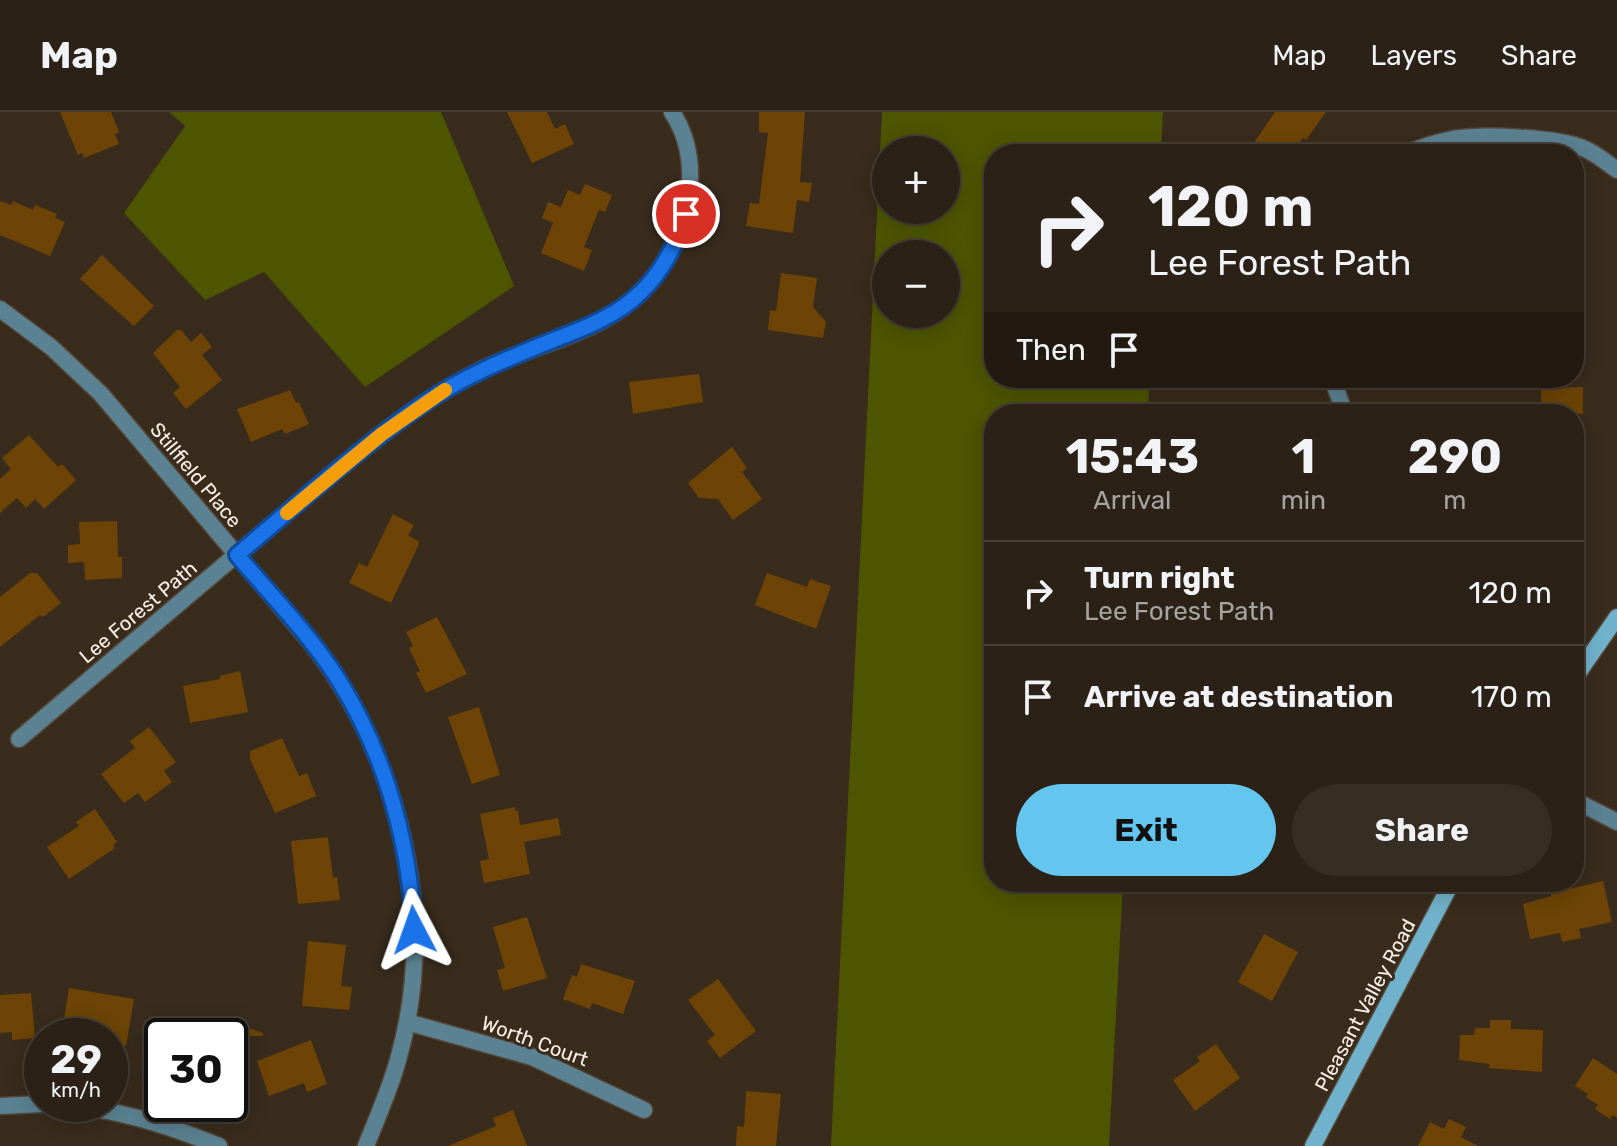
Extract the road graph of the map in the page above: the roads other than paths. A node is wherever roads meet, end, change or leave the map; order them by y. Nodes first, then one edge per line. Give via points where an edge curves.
1 (672, 112) edge
2 (1431, 144) edge
3 (1562, 144) edge
4 (1584, 149) edge
5 (1617, 170) edge
6 (0, 309) edge
7 (237, 555) junction
8 (1617, 617) edge
9 (1584, 665) edge
10 (19, 739) dead end
11 (1584, 805) edge
12 (1617, 822) edge
13 (1447, 892) edge
14 (407, 1022) junction
15 (24, 1105) edge
16 (0, 1106) edge
17 (644, 1110) dead end
18 (128, 1114) edge
19 (219, 1146) edge
20 (366, 1146) edge
21 (1313, 1146) edge

1 - 7 street, Lee Forest Path via 688,150 686,214 671,252 642,291 596,323 487,367 428,401
2 - 3 street via 1487,137
4 - 5 street
6 - 7 street, Stillfield Place via 101,394
7 - 10 street, Lee Forest Path
7 - 14 street, Stillfield Place via 336,677 385,774 404,838 413,900
8 - 9 main road
11 - 12 street
13 - 21 main road, Pleasant Valley Road
14 - 17 street, Worth Court via 532,1057
14 - 20 street, Stillfield Place via 398,1062
15 - 16 street
18 - 19 street

